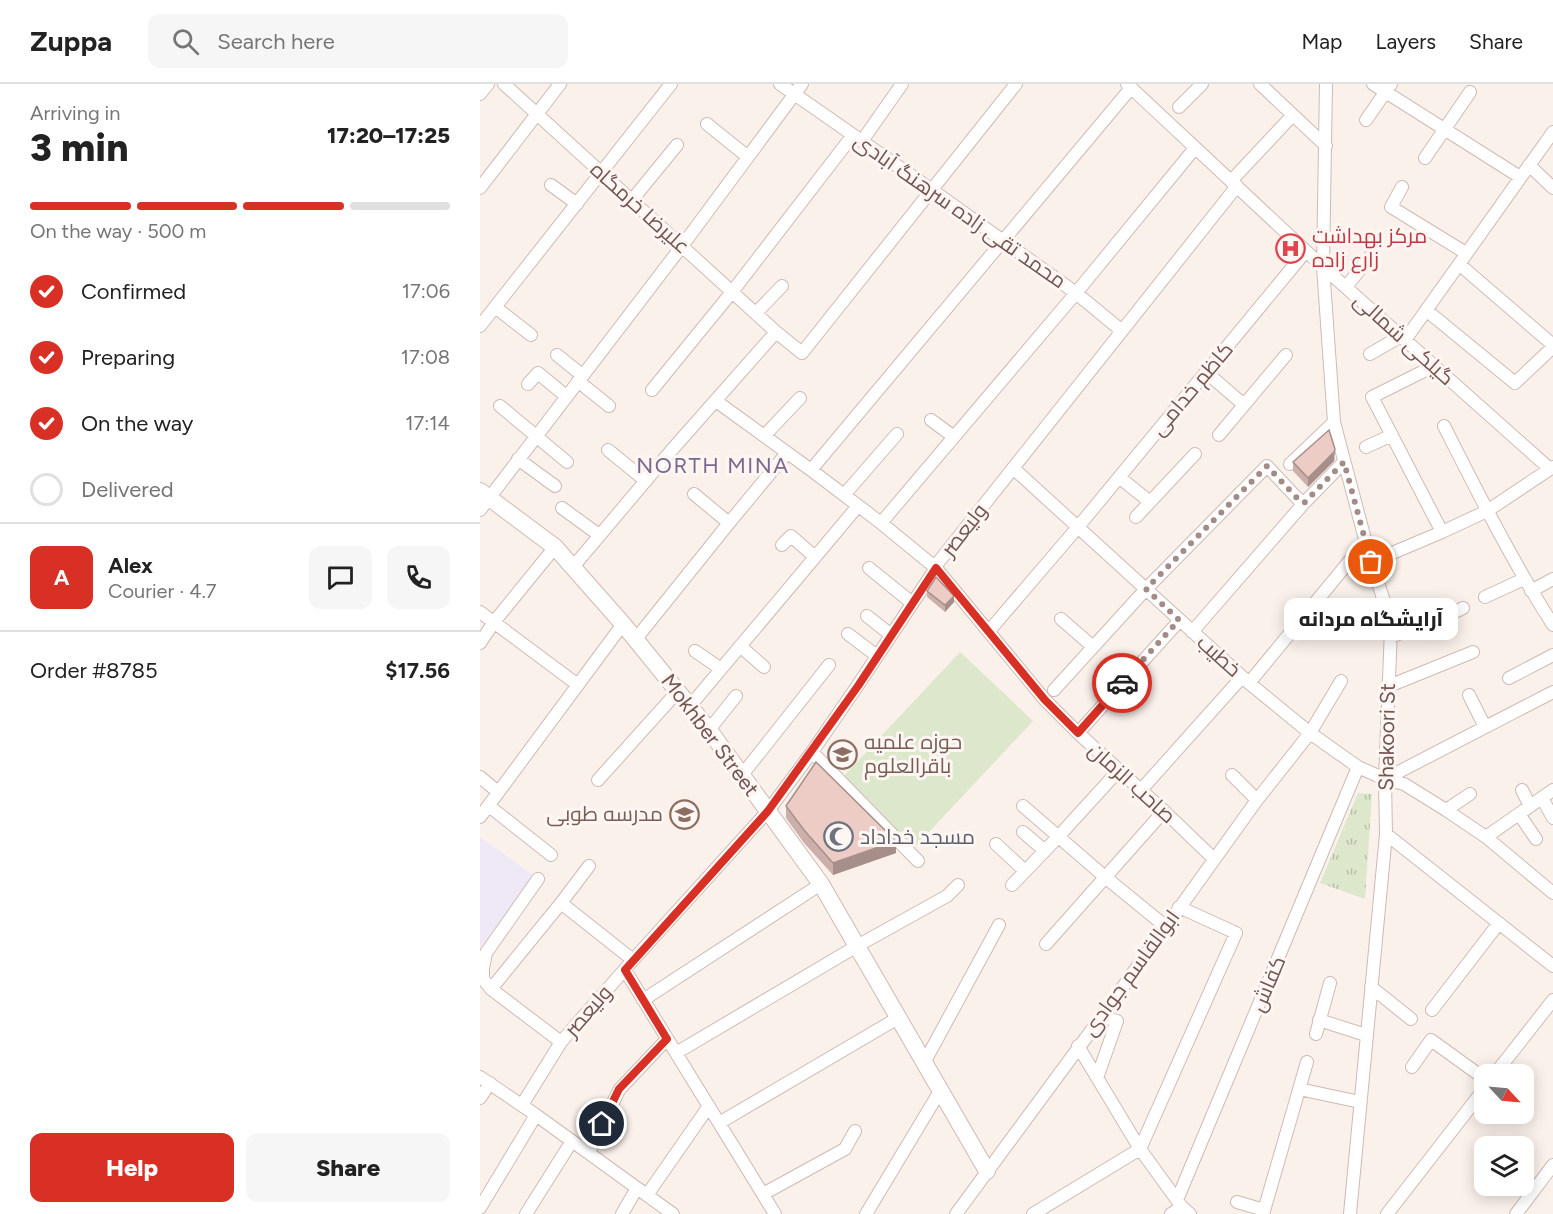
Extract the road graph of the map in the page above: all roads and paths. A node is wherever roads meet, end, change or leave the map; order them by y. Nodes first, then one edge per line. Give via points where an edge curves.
1 (488, 84) edge
2 (504, 84) edge
3 (560, 84) edge
4 (671, 84) edge
5 (780, 84) edge
6 (902, 84) edge
7 (1016, 84) edge
8 (1202, 84) edge
9 (1260, 84) edge
10 (1326, 84) edge
11 (1373, 84) edge
12 (1129, 86) edge
13 (1388, 88) edge
14 (798, 89) edge
15 (1470, 92) dead end
16 (480, 94) edge
17 (1179, 107) dead end
18 (537, 114) junction
19 (1292, 116) junction
20 (1366, 120) dead end
21 (707, 124) dead end
22 (1445, 129) junction
23 (1553, 132) edge
24 (858, 138) junction
25 (677, 145) dead end
26 (1326, 146) junction
27 (1195, 148) junction
28 (748, 157) junction
29 (1425, 158) dead end
30 (1529, 165) junction
31 (601, 172) junction
32 (1520, 177) junction
33 (1234, 183) junction
34 (551, 185) dead end
35 (1402, 187) dead end
36 (480, 188) edge
37 (1553, 188) edge
38 (932, 190) junction
39 (632, 200) junction
40 (577, 204) junction
41 (1003, 241) junction
42 (682, 246) junction
43 (1306, 251) junction
44 (1373, 253) dead end
45 (1462, 259) junction
46 (1323, 267) junction
47 (782, 286) dead end
48 (1346, 287) junction
49 (732, 292) junction
50 (1076, 293) junction
51 (495, 307) junction
52 (1426, 310) junction
53 (756, 314) junction
54 (480, 326) edge
55 (1122, 331) junction
56 (776, 332) junction
57 (531, 335) dead end
58 (1403, 338) junction
59 (1553, 346) edge
60 (1370, 354) dead end
61 (556, 355) dead end
62 (1286, 355) dead end
63 (1434, 366) junction
64 (1206, 372) junction
65 (580, 378) junction
66 (528, 384) dead end
67 (652, 390) dead end
68 (566, 396) junction
69 (800, 399) dead end
70 (716, 401) junction
71 (609, 405) dead end
72 (1244, 405) junction
73 (500, 406) dead end
74 (932, 420) dead end
75 (1334, 422) junction
76 (1444, 426) dead end
77 (897, 434) dead end
78 (536, 435) junction
79 (1219, 435) dead end
80 (1392, 435) junction
81 (764, 436) junction
82 (954, 437) junction
83 (1366, 447) dead end
84 (608, 450) dead end
85 (787, 453) junction
86 (1195, 454) dead end
87 (518, 459) junction
88 (567, 462) dead end
89 (1344, 462) junction
90 (1290, 464) dead end
91 (1013, 468) junction
92 (1552, 468) edge
93 (811, 470) junction
94 (1119, 477) junction
95 (646, 481) junction
96 (555, 486) dead end
97 (694, 494) dead end
98 (844, 495) junction
99 (483, 499) edge
100 (1150, 502) junction
101 (1304, 503) junction
102 (858, 506) junction
103 (562, 508) dead end
104 (1487, 512) junction
105 (1136, 517) dead end
106 (729, 523) junction
107 (881, 523) junction
108 (1078, 527) junction
109 (1443, 532) junction
110 (599, 535) junction
111 (1366, 541) junction
112 (782, 545) dead end
113 (555, 547) junction
114 (815, 557) junction
115 (1371, 562) junction
116 (573, 567) junction
117 (869, 568) dead end
118 (936, 568) junction
119 (1524, 579) junction
120 (1553, 579) edge
121 (1146, 589) junction
122 (1531, 591) junction
123 (1485, 597) dead end
124 (912, 603) junction
125 (1463, 608) dead end
126 (480, 612) edge
127 (867, 616) dead end
128 (1061, 619) dead end
129 (1179, 620) junction
130 (494, 622) junction
131 (622, 624) junction
132 (1553, 625) edge
133 (989, 631) junction
134 (1192, 632) junction
135 (848, 634) dead end
136 (891, 634) junction
137 (1390, 637) junction
138 (635, 640) junction
139 (480, 643) edge
140 (740, 646) junction
141 (1092, 646) junction
142 (695, 651) dead end
143 (1473, 652) dead end
144 (1553, 654) edge
145 (877, 656) junction
146 (829, 665) dead end
147 (764, 668) dead end
148 (721, 669) junction
149 (1509, 678) dead end
150 (1245, 680) junction
151 (1341, 681) dead end
152 (578, 685) junction
153 (1389, 686) junction
154 (1053, 690) dead end
155 (678, 691) junction
156 (1553, 692) edge
157 (1468, 694) dead end
158 (736, 696) dead end
159 (690, 706) junction
160 (1485, 727) junction
161 (709, 730) junction
162 (1078, 733) junction
163 (1310, 733) junction
164 (812, 752) junction
165 (1358, 767) junction
166 (1119, 770) junction
167 (742, 774) junction
168 (1232, 775) dead end
169 (480, 777) edge
170 (1385, 779) junction
171 (598, 780) dead end
172 (1141, 790) junction
173 (1522, 790) dead end
174 (1553, 790) edge
175 (498, 792) junction
176 (1470, 794) dead end
177 (1542, 798) junction
178 (1257, 800) junction
179 (489, 806) junction
180 (1023, 806) dead end
181 (1530, 806) junction
182 (1446, 810) junction
183 (768, 811) junction
184 (1164, 811) junction
185 (1519, 813) junction
186 (480, 817) edge
187 (1553, 818) edge
188 (1023, 832) dead end
189 (1386, 834) junction
190 (1058, 837) junction
191 (1486, 837) junction
192 (1536, 839) dead end
193 (996, 844) dead end
194 (1045, 851) junction
195 (551, 855) dead end
196 (1214, 859) junction
197 (918, 861) dead end
198 (589, 866) dead end
199 (1025, 871) junction
200 (1105, 877) junction
201 (538, 879) dead end
202 (821, 884) junction
203 (958, 885) dead end
204 (1012, 885) dead end
205 (1553, 893) edge
206 (561, 903) junction
207 (1179, 907) junction
208 (1499, 923) junction
209 (999, 925) dead end
210 (1165, 926) junction
211 (1046, 944) dead end
212 (857, 946) junction
213 (633, 960) junction
214 (1553, 966) edge
215 (625, 970) junction
216 (1330, 983) dead end
217 (1371, 987) junction
218 (491, 989) junction
219 (643, 1000) junction
220 (1553, 1000) edge
221 (1432, 1010) dead end
222 (1102, 1016) junction
223 (898, 1018) junction
224 (1411, 1019) dead end
225 (1319, 1020) junction
226 (1316, 1034) dead end
227 (1366, 1035) junction
228 (667, 1039) junction
229 (561, 1042) junction
230 (1078, 1046) junction
231 (676, 1053) junction
232 (1307, 1062) dead end
233 (924, 1063) junction
234 (1504, 1064) edge
235 (1412, 1067) dead end
236 (1474, 1071) edge
237 (1096, 1078) junction
238 (485, 1080) edge
239 (1299, 1089) junction
240 (940, 1091) junction
241 (480, 1098) edge
242 (1360, 1102) junction
243 (1474, 1102) edge
244 (522, 1104) junction
245 (709, 1106) junction
246 (536, 1115) junction
247 (719, 1123) junction
248 (855, 1131) dead end
249 (572, 1141) junction
250 (1140, 1149) junction
251 (588, 1153) junction
252 (1553, 1165) edge
253 (987, 1171) junction
254 (642, 1191) junction
255 (763, 1194) junction
256 (1237, 1202) dead end
257 (480, 1208) edge
258 (1180, 1209) edge
259 (1264, 1212) edge
260 (526, 1214) edge
261 (622, 1214) edge
262 (673, 1214) edge
263 (775, 1214) edge
264 (866, 1214) edge
265 (956, 1214) edge
266 (1033, 1214) edge
267 (1350, 1214) edge
268 (1387, 1214) edge
269 (1516, 1214) edge

1 - 16 street
2 - 18 street, علیرضا خرمگاه
3 - 18 street
4 - 31 street
5 - 14 street, محمد تقی زاده سرهنگ آبادی
6 - 24 street
7 - 38 street
8 - 17 street
9 - 19 street
10 - 26 street, Shakoori St
11 - 13 street
12 - 27 street, گيلکی شمالی
12 - 41 street
13 - 20 street
13 - 22 street
14 - 24 street, محمد تقی زاده سرهنگ آبادی
14 - 28 street
15 - 22 street
18 - 31 street, علیرضا خرمگاه
18 - 36 street
19 - 26 street
19 - 33 street, ولیعصر
21 - 28 street
22 - 29 street
22 - 32 street
23 - 30 street
24 - 38 street, محمد تقی زاده سرهنگ آبادی
24 - 49 street
25 - 39 street
26 - 46 street, Shakoori St
27 - 33 street, گيلکی شمالی
27 - 50 street
28 - 42 street
30 - 32 street
30 - 37 street
31 - 39 street, علیرضا خرمگاه
31 - 40 street
32 - 45 street
33 - 43 street, گيلکی شمالی
33 - 55 street, ولیعصر
34 - 40 street
35 - 45 street via 1391,207
38 - 41 street, محمد تقی زاده سرهنگ آبادی
38 - 56 street, علیرضا خرمگاه via 802,353
39 - 42 street, علیرضا خرمگاه
40 - 51 street
41 - 50 street, محمد تقی زاده سرهنگ آبادی
41 - 93 street
42 - 49 street, علیرضا خرمگاه
42 - 65 street
43 - 46 street, گيلکی شمالی
43 - 64 street, کاظم خدامی
44 - 48 street
45 - 52 street
45 - 59 street
46 - 48 street, گيلکی شمالی
46 - 75 street, Shakoori St
47 - 53 street
48 - 58 street, گيلکی شمالی
49 - 53 street, علیرضا خرمگاه
49 - 67 street
50 - 55 street, محمد تقی زاده سرهنگ آبادی
50 - 82 street
51 - 54 street
51 - 57 street
52 - 58 street
52 - 59 street via 1515,384
53 - 56 street, علیرضا خرمگاه
55 - 91 street, ولیعصر
56 - 70 street
58 - 60 street
58 - 63 street, گيلکی شمالی
61 - 65 street
62 - 72 street
63 - 80 street via 1372,397
63 - 92 street, گيلکی شمالی
64 - 72 street
64 - 94 street, کاظم خدامی
65 - 68 street
65 - 71 street
66 - 68 street via 538,373
68 - 78 street
69 - 81 street
70 - 81 street, صاحب الزمان
70 - 95 street
72 - 79 street
73 - 78 street
74 - 82 street
75 - 89 street, Shakoori St
75 - 90 street
76 - 104 street
77 - 98 street
78 - 87 street
78 - 88 street
80 - 83 street
80 - 109 street
81 - 85 street, صاحب الزمان
82 - 107 street
84 - 95 street
85 - 93 street, صاحب الزمان
85 - 106 street
86 - 100 street
87 - 96 street
87 - 99 street
89 - 101 street
89 - 111 street, Shakoori St
91 - 108 street, خطیب
91 - 118 street, ولیعصر
92 - 104 street
93 - 98 street, صاحب الزمان
94 - 100 street
94 - 108 street, کاظم خدامی
95 - 110 street
97 - 106 street
98 - 102 street, صاحب الزمان
99 - 113 main road, Mokhber Street
100 - 105 street
101 - 121 street via 1267,466
101 - 134 street
102 - 107 street, صاحب الزمان
102 - 114 street
103 - 110 street
104 - 109 street
104 - 119 street
106 - 138 street
107 - 118 street, صاحب الزمان
108 - 121 street, خطیب
108 - 133 street, کاظم خدامی
109 - 115 street
110 - 116 street
111 - 115 street, Shakoori St
111 - 150 street
112 - 114 street via 791,536
113 - 116 main road, Mokhber Street
113 - 130 street
114 - 140 street
115 - 137 street, Shakoori St via 1390,619
116 - 131 main road, Mokhber Street
117 - 124 street
118 - 124 street, ولیعصر
118 - 133 street, صاحب الزمان
119 - 122 street
119 - 123 street
120 - 122 street
121 - 129 street, خطیب
121 - 141 street
122 - 132 street
124 - 136 street, ولیعصر
125 - 137 street
126 - 130 street
127 - 136 street
128 - 141 street
129 - 134 street, خطیب
129 - 162 street
130 - 139 street
130 - 152 street
131 - 138 main road, Mokhber Street
131 - 152 street
133 - 162 street, صاحب الزمان via 1045,700
134 - 150 street, خطیب
135 - 145 street
136 - 145 street, ولیعصر
137 - 153 street, Shakoori St
138 - 155 main road, Mokhber Street
140 - 147 street
140 - 148 street
141 - 154 street
142 - 148 street
143 - 153 street
144 - 149 street
145 - 164 street, ولیعصر
146 - 167 street
148 - 159 street
150 - 163 street, خطیب
150 - 172 street
151 - 163 street, ابوالقاسم جوادی
152 - 175 street
153 - 170 street, Shakoori St
155 - 159 main road, Mokhber Street
155 - 171 street
156 - 160 street
157 - 160 street
158 - 161 street
159 - 161 main road, Mokhber Street
160 - 170 street
161 - 167 main road, Mokhber Street
162 - 166 street, صاحب الزمان
163 - 165 street, خطیب
163 - 178 street, ابوالقاسم جوادی
164 - 183 street, ولیعصر
164 - 197 street
165 - 170 street, خطیب
165 - 258 street, کفاش
166 - 172 street, صاحب الزمان
166 - 190 street
167 - 183 main road, Mokhber Street
168 - 178 street
169 - 175 street
170 - 182 street, خطیب via 1404,784
170 - 189 street, Shakoori St
172 - 184 street, صاحب الزمان
173 - 181 street
174 - 177 street
175 - 179 street
176 - 182 street
177 - 181 street
177 - 187 street
178 - 196 street, ابوالقاسم جوادی
179 - 186 street
179 - 195 street
180 - 190 street
181 - 185 street
182 - 191 street, خطیب
183 - 202 main road, Mokhber Street
183 - 213 street, ولیعصر
184 - 196 street, صاحب الزمان
184 - 200 street
185 - 191 street
185 - 192 street
188 - 194 street
189 - 208 street
189 - 217 street, Shakoori St
190 - 194 street
190 - 200 street
191 - 205 street, خطیب
193 - 199 street
194 - 199 street
196 - 207 street, ابوالقاسم جوادی
198 - 206 street
199 - 204 street
200 - 210 street
200 - 211 street
201 - 218 street via 486,953 483,979
202 - 212 main road, Mokhber Street
202 - 219 street
203 - 212 street via 947,896
206 - 213 street
206 - 218 street
207 - 210 street, ابوالقاسم جوادی
207 - 250 street via 1236,933
208 - 214 street
208 - 221 street
209 - 233 street
210 - 222 street, ابوالقاسم جوادی
212 - 223 main road, Mokhber Street
212 - 231 street
213 - 215 street, ولیعصر
215 - 219 street
215 - 229 street, ولیعصر
216 - 225 street
217 - 224 street
217 - 227 street, Shakoori St
218 - 229 street
219 - 228 street
220 - 234 street
222 - 230 street, ابوالقاسم جوادی
222 - 237 street via 1117,1021
223 - 233 main road, Mokhber Street
223 - 247 street
225 - 226 street
225 - 227 street
227 - 242 street, Shakoori St
228 - 231 street
228 - 251 street via 619,1089
229 - 244 street, ولیعصر
230 - 237 street
230 - 253 street, ابوالقاسم جوادی
231 - 245 street
232 - 239 street
233 - 240 main road, Mokhber Street
235 - 236 street via 1431,1040
237 - 250 street
238 - 241 street
238 - 244 street
239 - 242 street
239 - 259 street
240 - 253 main road, Mokhber Street
240 - 264 street
242 - 267 street, Shakoori St
243 - 268 street
244 - 246 street
245 - 247 street
245 - 254 street
246 - 249 street
246 - 257 street
247 - 255 street
248 - 255 street via 845,1149
249 - 251 street
249 - 260 street
250 - 258 street
250 - 266 street
251 - 254 street
252 - 269 street
253 - 265 street, ابوالقاسم جوادی
254 - 261 street
254 - 262 street
255 - 263 street
256 - 259 street

